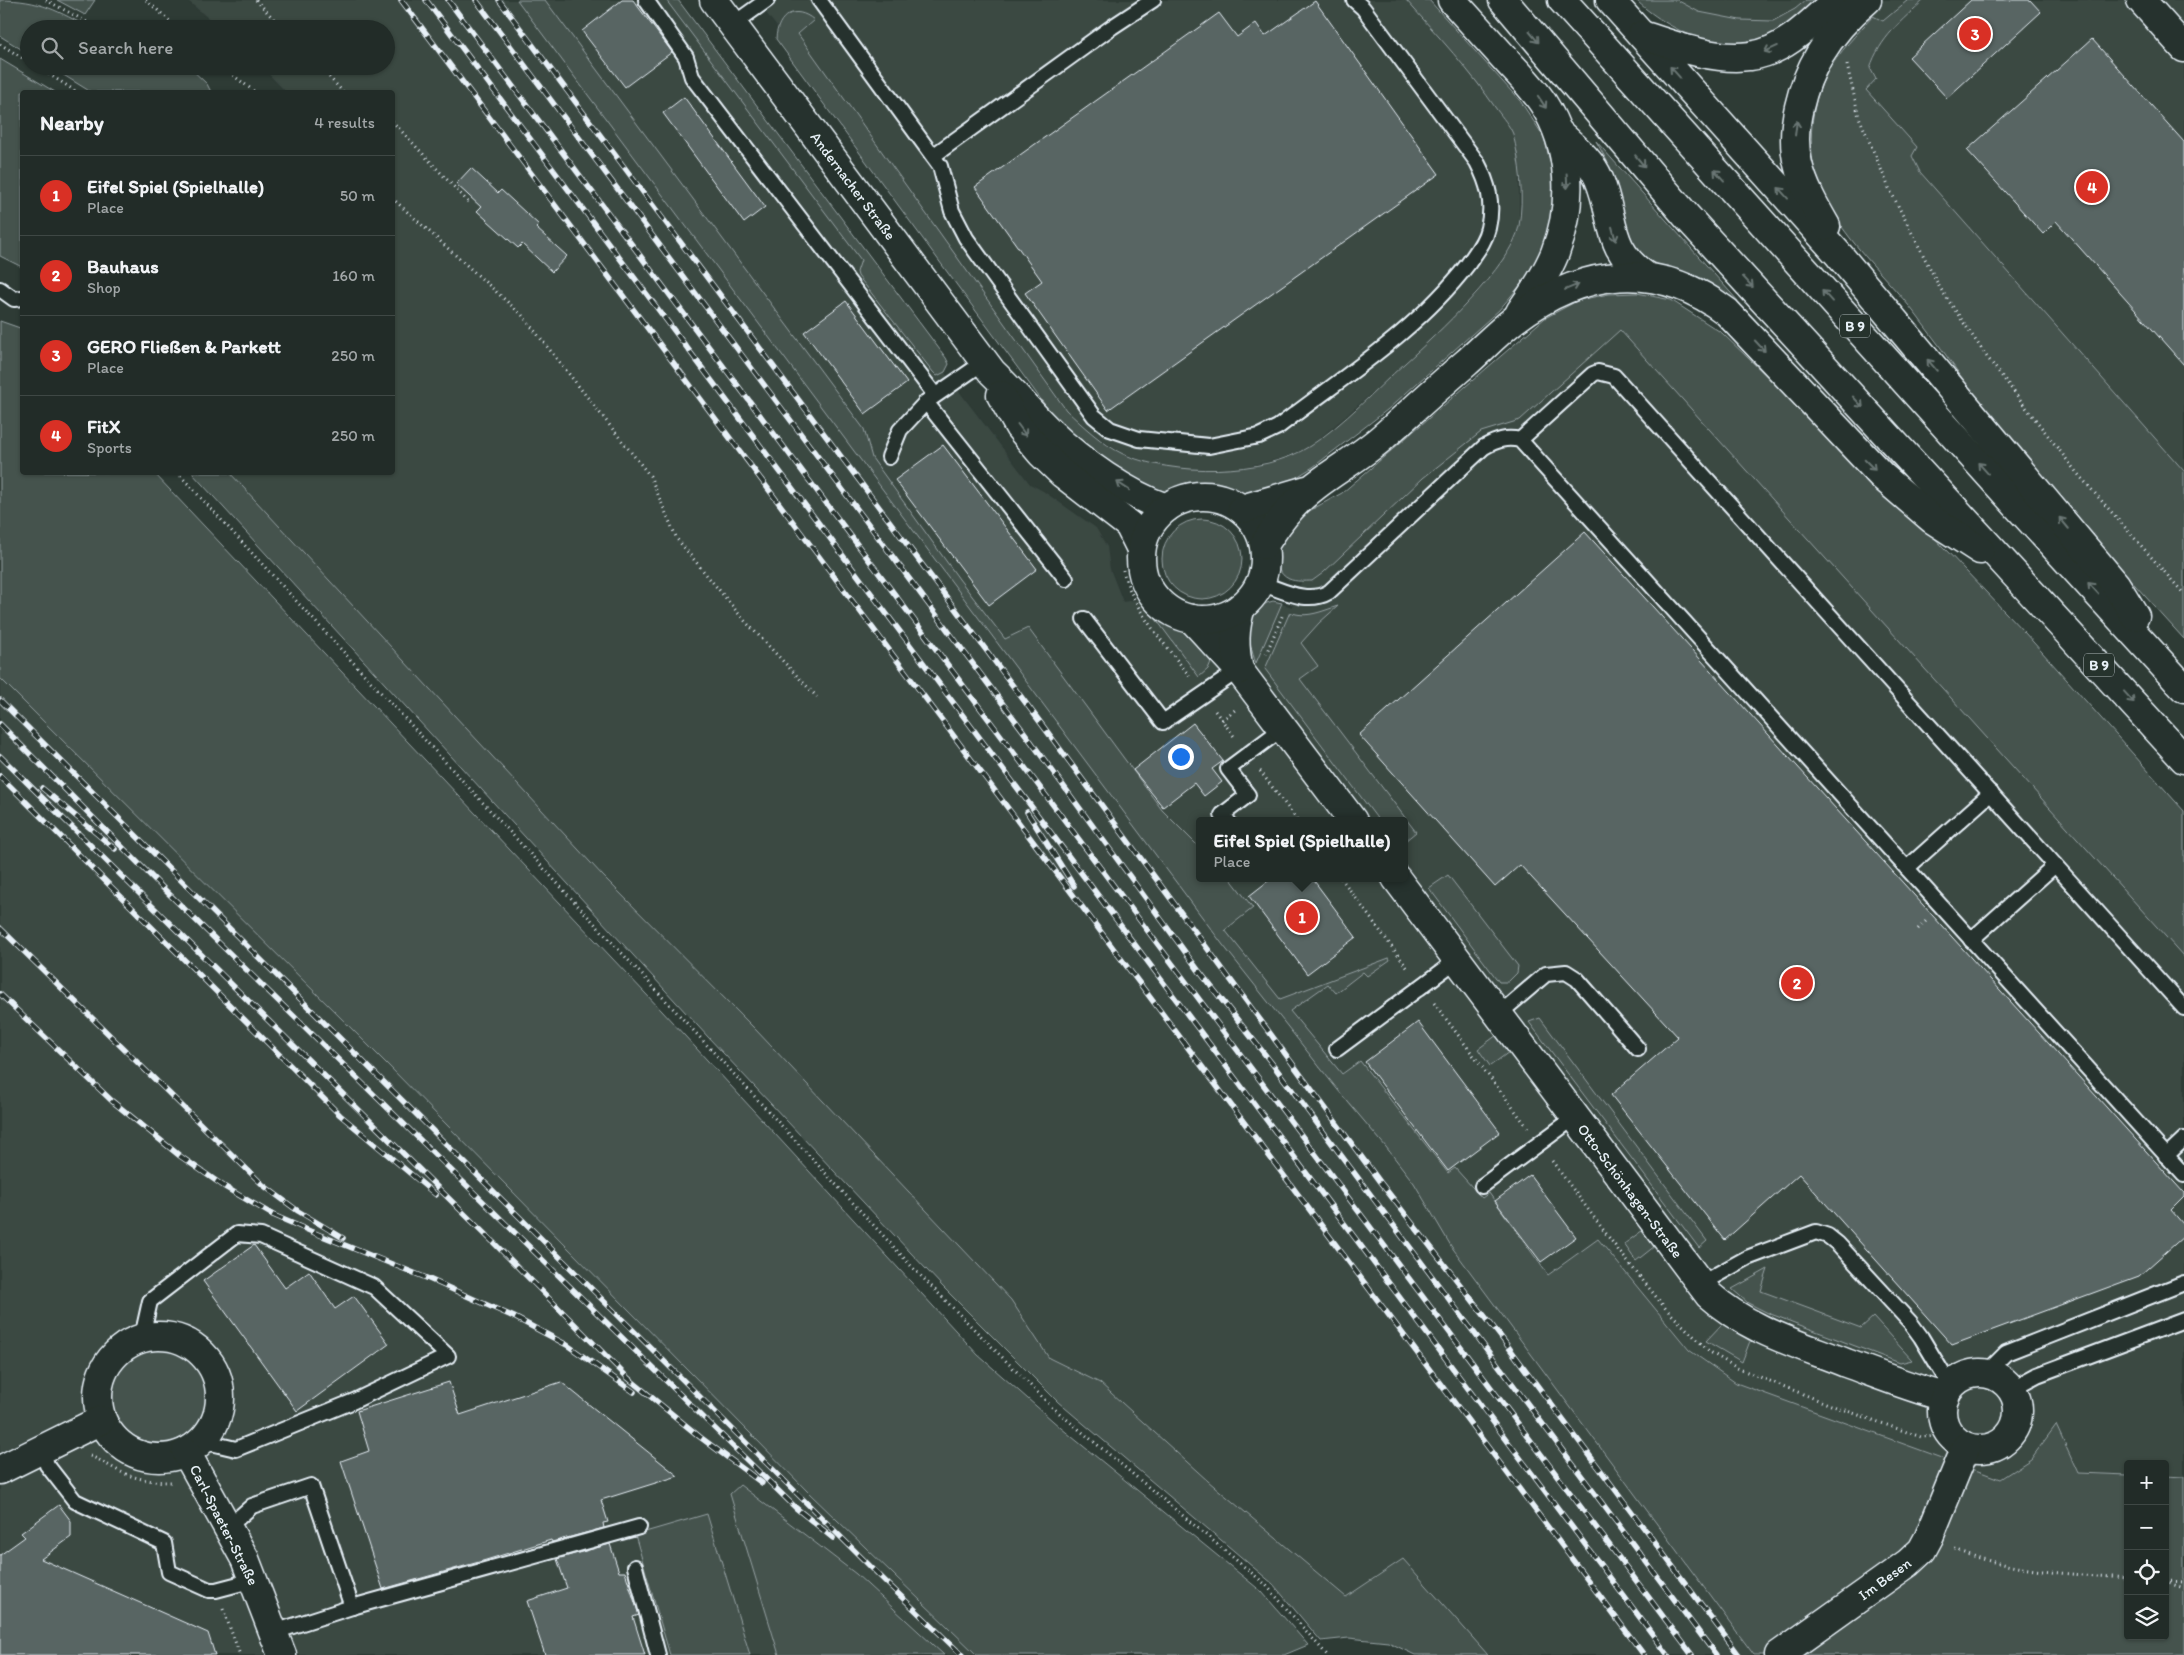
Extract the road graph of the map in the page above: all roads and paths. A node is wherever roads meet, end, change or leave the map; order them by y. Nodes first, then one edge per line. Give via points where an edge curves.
1 (46, 0) edge
2 (146, 0) edge
3 (256, 0) edge
4 (646, 0) edge
5 (714, 0) edge
6 (767, 0) edge
7 (819, 0) edge
8 (1153, 0) edge
9 (1354, 0) edge
10 (1452, 0) edge
11 (1503, 0) edge
12 (1562, 0) edge
13 (1610, 0) edge
14 (1836, 0) edge
15 (1867, 0) edge
16 (2141, 0) edge
17 (83, 20) edge
18 (169, 20) edge
19 (275, 20) edge
20 (732, 25) junction
21 (1642, 35) junction
22 (1828, 41) junction
23 (0, 44) edge
24 (2184, 48) edge
25 (20, 56) edge
26 (50, 75) edge
27 (233, 75) edge
28 (327, 75) edge
29 (74, 90) edge
30 (252, 90) edge
31 (341, 90) edge
32 (395, 124) edge
33 (1559, 133) junction
34 (933, 156) junction
35 (395, 201) edge
36 (470, 204) dead end
37 (1839, 255) junction
38 (1646, 277) junction
39 (0, 289) edge
40 (20, 298) edge
41 (1514, 320) junction
42 (988, 367) junction
43 (931, 399) junction
44 (1520, 440) junction
45 (890, 457) dead end
46 (180, 475) edge
47 (1313, 488) junction
48 (1166, 508) junction
49 (1242, 509) junction
50 (1264, 544) junction
51 (1132, 556) junction
52 (2013, 571) junction
53 (1066, 579) dead end
54 (1260, 583) junction
55 (2184, 594) edge
56 (1241, 607) junction
57 (1084, 619) dead end
58 (1192, 619) junction
59 (2150, 650) junction
60 (1239, 670) junction
61 (2184, 688) edge
62 (1202, 694) junction
63 (817, 697) dead end
64 (1283, 728) junction
65 (1247, 754) junction
66 (2184, 759) edge
67 (1991, 793) junction
68 (1224, 817) edge
69 (1295, 817) edge
70 (1350, 817) edge
71 (2055, 865) junction
72 (1907, 868) junction
73 (1399, 882) edge
74 (1971, 940) junction
75 (1457, 960) junction
76 (2184, 1008) edge
77 (1499, 1014) junction
78 (1338, 1049) dead end
79 (1638, 1049) dead end
80 (1575, 1117) junction
81 (2184, 1139) edge
82 (2166, 1156) junction
83 (2184, 1175) edge
84 (1482, 1186) dead end
85 (2184, 1283) edge
86 (1700, 1284) junction
87 (2184, 1320) edge
88 (142, 1337) junction
89 (1986, 1373) junction
90 (2011, 1389) junction
91 (1948, 1392) junction
92 (102, 1420) junction
93 (194, 1446) junction
94 (1966, 1447) junction
95 (44, 1457) junction
96 (0, 1470) edge
97 (199, 1476) junction
98 (639, 1527) dead end
99 (227, 1528) junction
100 (1929, 1537) junction
101 (635, 1567) dead end
102 (2124, 1578) edge
103 (254, 1580) junction
104 (2169, 1582) edge
105 (2184, 1582) edge
106 (2169, 1583) edge
107 (2184, 1588) edge
108 (352, 1607) junction
109 (278, 1643) edge
110 (658, 1655) edge
111 (1327, 1655) edge
112 (1779, 1655) edge

1 - 17 path
2 - 18 path
3 - 19 path
4 - 43 lane via 686,56 692,78
5 - 20 main road, Andernacher Straße
6 - 20 lane
7 - 34 lane
8 - 34 lane
9 - 34 lane via 1477,162 1490,192 1488,228 1482,244 1459,275 1423,313 1278,426 1258,436 1209,446 1139,439 1110,429 1094,416 966,238 952,211 940,166
10 -> 33 main road via 1532,88
11 -> 52 main road, B 9 via 1688,218
59 -> 12 main road, B 9
13 - 21 main road
14 -> 21 main road via 1792,38 1752,56 1699,51
15 - 22 main road
16 - 24 main road
20 - 42 main road, Andernacher Straße
37 -> 21 main road
37 -> 22 main road via 1805,185 1795,142 1809,77
22 - 55 path via 1843,56 1848,67 1859,117 1889,188 1940,288 1987,357 2076,473
23 - 25 path
26 - 29 path
27 - 30 path
28 - 31 path
32 - 36 path
33 -> 38 main road via 1592,167 1602,187 1618,248
33 -> 41 main road via 1568,181 1562,231 1548,267
35 - 63 path via 522,315 650,476 677,539 743,619
59 -> 37 main road via 2116,585
41 -> 38 main road via 1553,296 1581,284 1610,278
38 -> 52 main road via 1684,286 1727,312 1882,476 1932,518
39 - 40 lane via 14,299
41 - 47 main road via 1376,443
42 - 43 lane
48 -> 42 main road, Andernacher Straße via 1138,496 1074,452 1051,433
42 -> 51 main road, Andernacher Straße via 1004,403 1041,453 1129,525
43 - 45 lane via 900,430
43 - 53 lane
44 - 54 lane via 1498,440 1484,447 1321,597 1297,596
44 - 67 lane via 1593,374 1614,376
44 - 72 lane
46 - 111 path via 915,1270 1052,1407 1265,1584
47 - 49 main road
47 - 50 main road via 1291,508
48 - 49 main road, Andernacher Straße via 1178,501 1204,496 1224,500
48 - 51 main road, Andernacher Straße via 1150,526
49 - 50 main road, Andernacher Straße via 1252,519
50 - 54 main road, Andernacher Straße
51 - 58 main road, Andernacher Straße via 1152,594 1170,610
51 - 62 path via 1130,592 1146,620
52 -> 66 main road, B 9
54 - 56 main road, Andernacher Straße
56 - 58 main road, Andernacher Straße via 1223,617
56 - 60 main road via 1234,641
57 - 62 lane via 1163,722
58 - 60 main road
59 - 61 main road, B 9
60 - 62 lane
60 - 64 main road
62 - 65 path
64 - 65 lane
64 - 70 main road
65 - 68 lane via 1228,769 1248,795 1222,815
65 - 69 path
67 - 71 lane
67 - 72 lane
71 - 74 lane
71 - 76 lane
72 - 74 lane
73 - 75 main road, Otto-Schönhagen-Straße
74 - 82 lane
75 - 77 main road, Otto-Schönhagen-Straße
75 - 78 lane
77 - 79 lane via 1546,974 1566,972 1578,979
77 - 80 main road, Otto-Schönhagen-Straße
80 - 84 lane
80 - 86 main road, Otto-Schönhagen-Straße
81 - 82 lane
82 - 83 lane
85 - 89 lane via 2006,1353
86 - 91 main road, Otto-Schönhagen-Straße via 1724,1308 1757,1328 1870,1372
86 - 91 lane via 1733,1264 1816,1232 1828,1236 1910,1322 1921,1337
87 - 90 lane via 2036,1375
88 - 92 main road, Carl-Spaeter-Straße via 123,1346 103,1370 97,1390
88 - 93 main road, Carl-Spaeter-Straße via 158,1335 180,1339 206,1356 216,1375 220,1401 215,1422
88 - 93 lane via 150,1301 237,1234 261,1236 374,1286 448,1356 354,1401 236,1449
89 - 90 main road
89 - 91 main road via 1965,1376
90 - 94 main road via 2017,1401 2018,1416 2011,1435 1996,1447
91 - 94 main road via 1942,1407 1945,1426
92 - 93 main road, Carl-Spaeter-Straße via 113,1438 139,1455 160,1458
92 - 95 main road
93 - 97 main road, Carl-Spaeter-Straße
94 - 100 main road, Im Besen
95 - 96 main road
95 - 97 path via 60,1459 88,1455 141,1479 178,1482
95 - 103 lane via 75,1501 164,1543 169,1572 209,1590
97 - 99 main road, Carl-Spaeter-Straße
98 - 108 lane
99 - 103 main road, Carl-Spaeter-Straße
99 - 108 lane via 252,1506 311,1486
100 - 102 path via 1972,1557 2044,1573
100 - 112 main road, Im Besen via 1908,1564
101 - 110 lane
103 - 109 main road, Carl-Spaeter-Straße
104 - 105 path
106 - 107 path
108 - 109 lane

